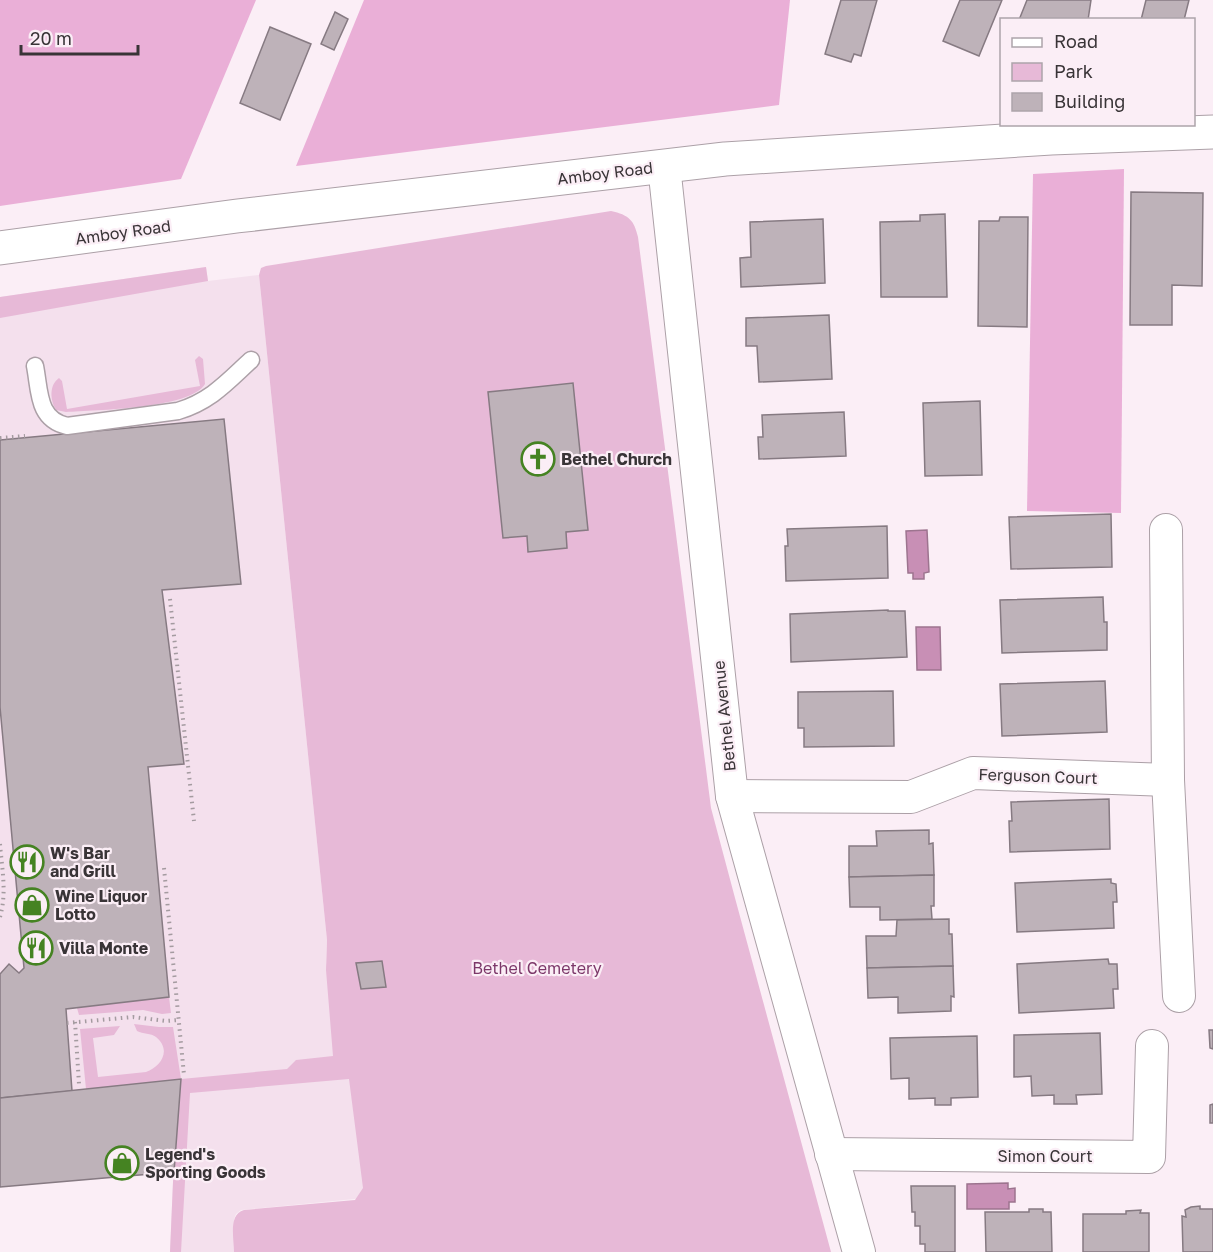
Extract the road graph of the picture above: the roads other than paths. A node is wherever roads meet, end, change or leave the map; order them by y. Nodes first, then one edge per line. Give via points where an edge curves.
1 (1213, 132) edge
2 (664, 166) junction
3 (0, 248) edge
4 (251, 360) dead end
5 (35, 366) dead end
6 (1166, 530) dead end
7 (1168, 780) junction
8 (732, 796) junction
9 (1179, 996) dead end
10 (1152, 1046) dead end
11 (831, 1154) junction
12 (859, 1252) edge

1 - 2 main road, Amboy Road via 1052,138
2 - 3 main road, Amboy Road
2 - 8 street, Bethel Avenue
4 - 5 lane via 195,406 67,426 47,415
6 - 7 street
7 - 8 street, Ferguson Court via 973,773 911,798
7 - 9 street
8 - 11 street, Bethel Avenue
10 - 11 street, Simon Court via 1149,1157
11 - 12 street, Bethel Avenue

